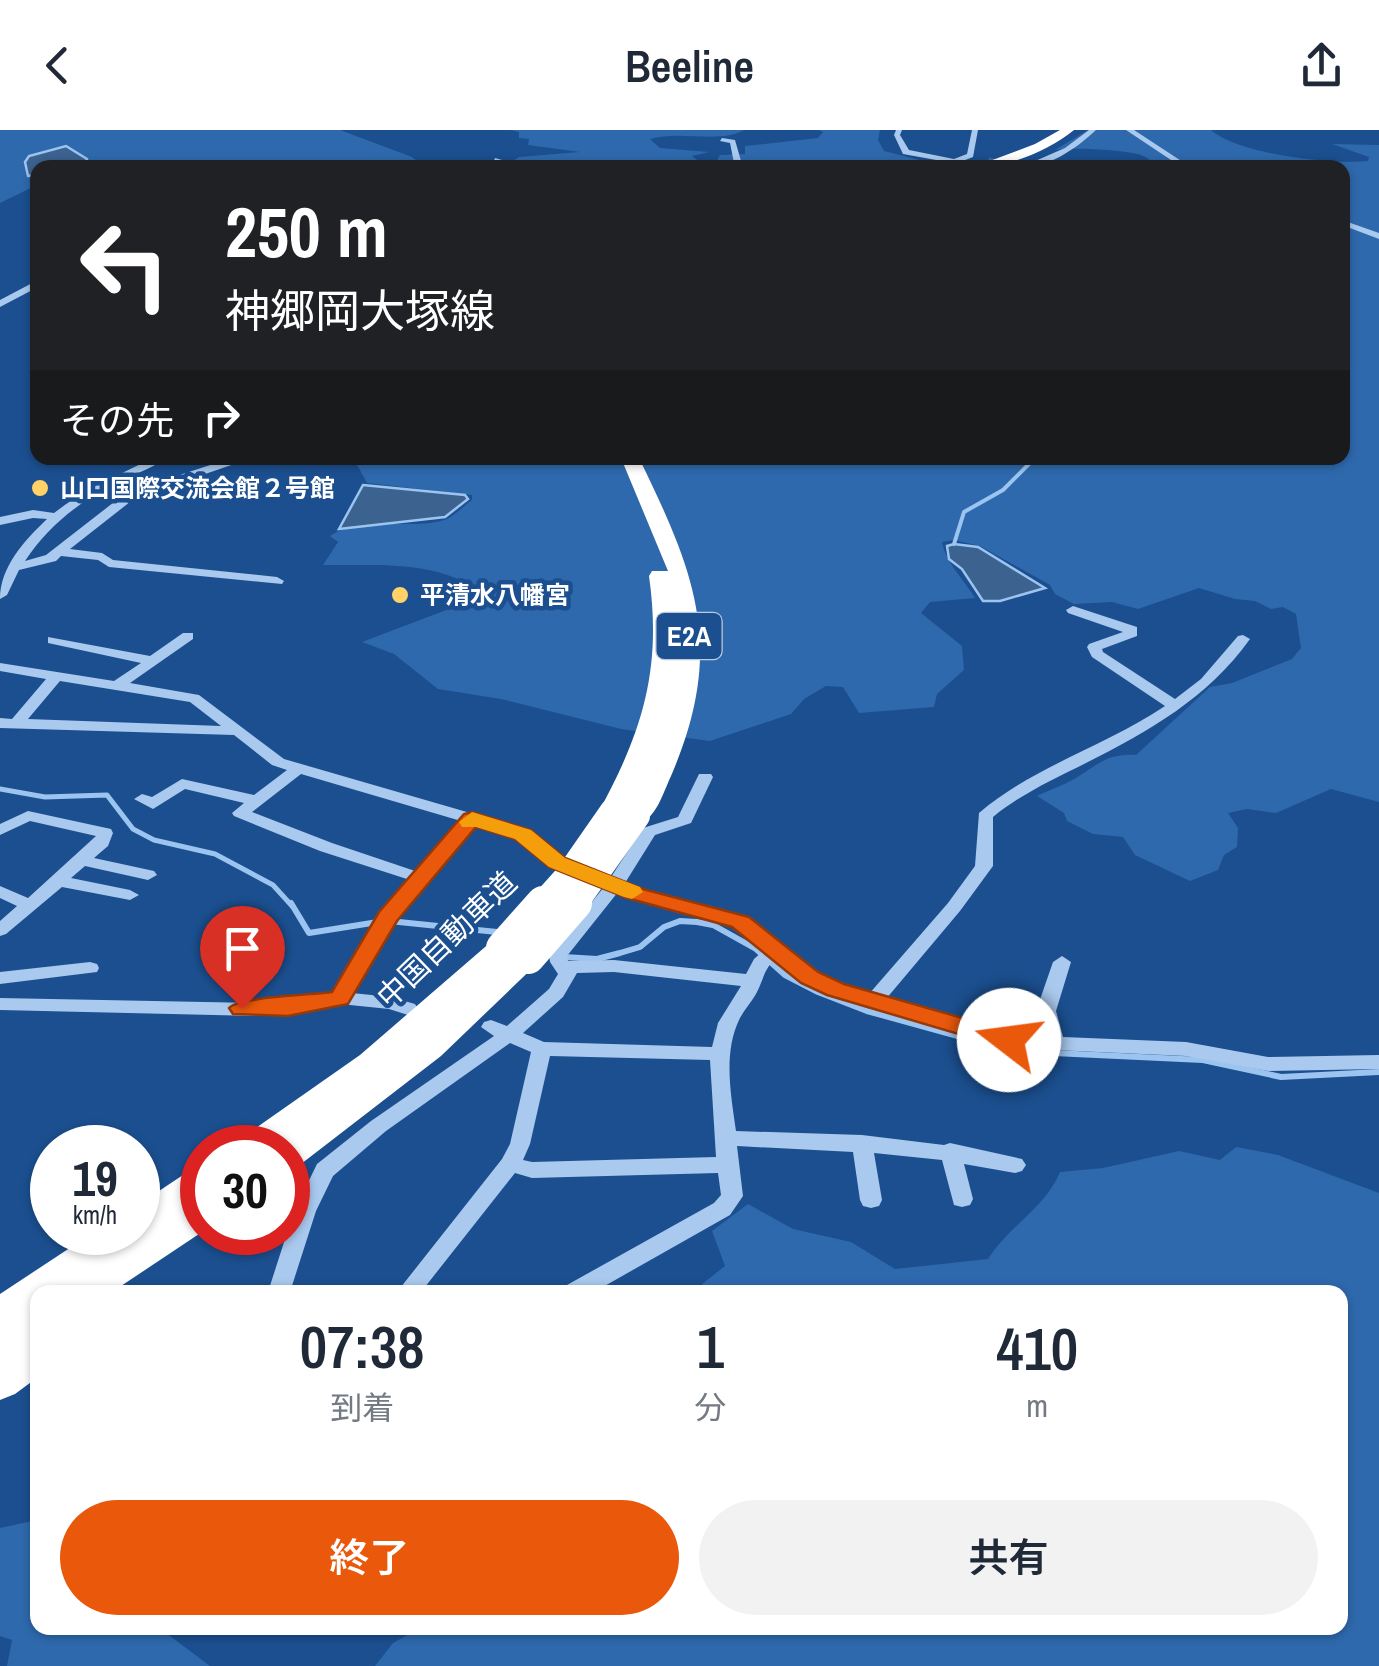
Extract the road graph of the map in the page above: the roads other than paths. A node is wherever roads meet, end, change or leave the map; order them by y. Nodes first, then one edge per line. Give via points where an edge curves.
1 (899, 130) edge
2 (975, 130) edge
3 (1068, 130) edge
4 (1080, 130) edge
5 (1094, 130) edge
6 (1129, 130) edge
7 (722, 140) dead end
8 (737, 160) edge
9 (945, 160) edge
10 (979, 160) edge
11 (991, 160) edge
12 (995, 160) edge
13 (1042, 160) edge
14 (1176, 160) edge
15 (1350, 225) edge
16 (1379, 236) edge
17 (30, 289) edge
18 (18, 293) junction
19 (0, 296) edge
20 (0, 304) edge
21 (146, 465) edge
22 (221, 465) edge
23 (615, 465) edge
24 (633, 465) edge
25 (53, 516) junction
26 (0, 520) edge
27 (60, 552) junction
28 (12, 568) junction
29 (277, 580) dead end
30 (0, 595) edge
31 (1072, 610) dead end
32 (188, 636) dead end
33 (1243, 639) dead end
34 (53, 640) dead end
35 (153, 661) junction
36 (0, 667) edge
37 (56, 676) junction
38 (118, 685) junction
39 (1174, 706) junction
40 (9, 723) edge
41 (236, 731) junction
42 (299, 768) junction
43 (704, 776) dead end
44 (142, 799) dead end
45 (257, 800) junction
46 (625, 813) junction
47 (472, 819) junction
48 (0, 830) edge
49 (82, 860) junction
50 (148, 875) dead end
51 (420, 878) junction
52 (58, 881) junction
53 (615, 885) junction
54 (0, 891) edge
55 (130, 895) dead end
56 (29, 905) junction
57 (0, 930) edge
58 (516, 952) junction
59 (764, 962) junction
60 (1062, 962) dead end
61 (562, 967) junction
62 (90, 968) dead end
63 (0, 978) edge
64 (340, 998) junction
65 (873, 1001) junction
66 (0, 1004) edge
67 (408, 1009) dead end
68 (500, 1030) junction
69 (1055, 1043) junction
70 (429, 1048) junction
71 (542, 1048) junction
72 (722, 1054) junction
73 (1379, 1062) edge
74 (284, 1125) edge
75 (310, 1138) edge
76 (728, 1138) junction
77 (862, 1143) junction
78 (310, 1150) edge
79 (950, 1151) junction
80 (510, 1164) junction
81 (727, 1165) junction
82 (1015, 1166) dead end
83 (872, 1200) dead end
84 (962, 1200) dead end
85 (180, 1227) edge
86 (180, 1247) edge
87 (84, 1255) edge
88 (91, 1255) edge
89 (30, 1285) edge
90 (31, 1285) edge
91 (45, 1285) edge
92 (93, 1285) edge
93 (129, 1285) edge
94 (281, 1285) edge
95 (414, 1285) edge
96 (587, 1285) edge
97 (30, 1295) edge
98 (0, 1302) edge
99 (0, 1315) edge
100 (30, 1327) edge
101 (0, 1347) edge
102 (30, 1360) edge
103 (0, 1382) edge

1 - 9 street via 906,152
2 - 10 street
3 - 11 highway
4 - 12 highway via 1050,148
5 - 13 street
6 - 14 street
7 - 8 street via 733,141
15 - 16 street
17 - 18 street
18 - 19 street
18 - 20 street
21 - 25 street via 86,492
22 - 27 street via 124,498
23 - 46 highway, 中国自動車道 / E2A via 660,578 668,655 660,706
24 - 46 highway, 中国自動車道 / E2A via 681,577 690,654 673,737
25 - 26 street
25 - 28 street
27 - 28 street via 40,564
27 - 29 street
28 - 30 street
31 - 39 street via 1132,630 1094,647 1097,654
32 - 35 street
33 - 39 street
34 - 35 street
35 - 38 street
36 - 37 street
37 - 38 street
37 - 40 street
38 - 41 street via 194,698
39 - 65 street via 1009,794 985,816 984,866
40 - 41 street
41 - 42 street via 278,762
42 - 45 street
42 - 47 street
43 - 53 street via 689,816 649,832
44 - 45 street via 153,804 182,784
45 - 51 street via 240,813
46 - 58 highway, 中国自動車道 / E2A, bridge via 592,884
47 - 51 street
47 - 53 street via 523,834 557,862
48 - 49 street via 28,816 105,833
49 - 50 street
49 - 52 street
51 - 64 street via 385,921
52 - 55 street
52 - 56 street
53 - 59 street via 740,922
53 - 61 street via 558,955
54 - 56 street
56 - 57 street
58 - 70 highway, 中国自動車道 / E2A
58 - 74 highway, 中国自動車道 / E2A
59 - 61 street
59 - 65 street
59 - 72 street via 728,1024
60 - 69 street via 1046,1011
61 - 68 street via 568,978 560,988
62 - 63 street
64 - 66 street via 273,1008
64 - 67 street
65 - 69 street via 1009,1040
68 - 71 street
68 - 94 street via 321,1174
69 - 73 street via 1186,1049 1268,1064
70 - 75 highway, 中国自動車道 / E2A
70 - 78 highway
71 - 72 street
71 - 80 street
72 - 76 street
76 - 77 street
76 - 81 street
77 - 79 street
77 - 83 street
79 - 82 street
79 - 84 street
80 - 81 street via 532,1170
80 - 95 street
81 - 96 street via 732,1196 722,1209
85 - 92 highway
86 - 93 highway
87 - 90 highway
88 - 91 highway
89 - 98 highway
97 - 99 highway
100 - 101 highway
102 - 103 highway

